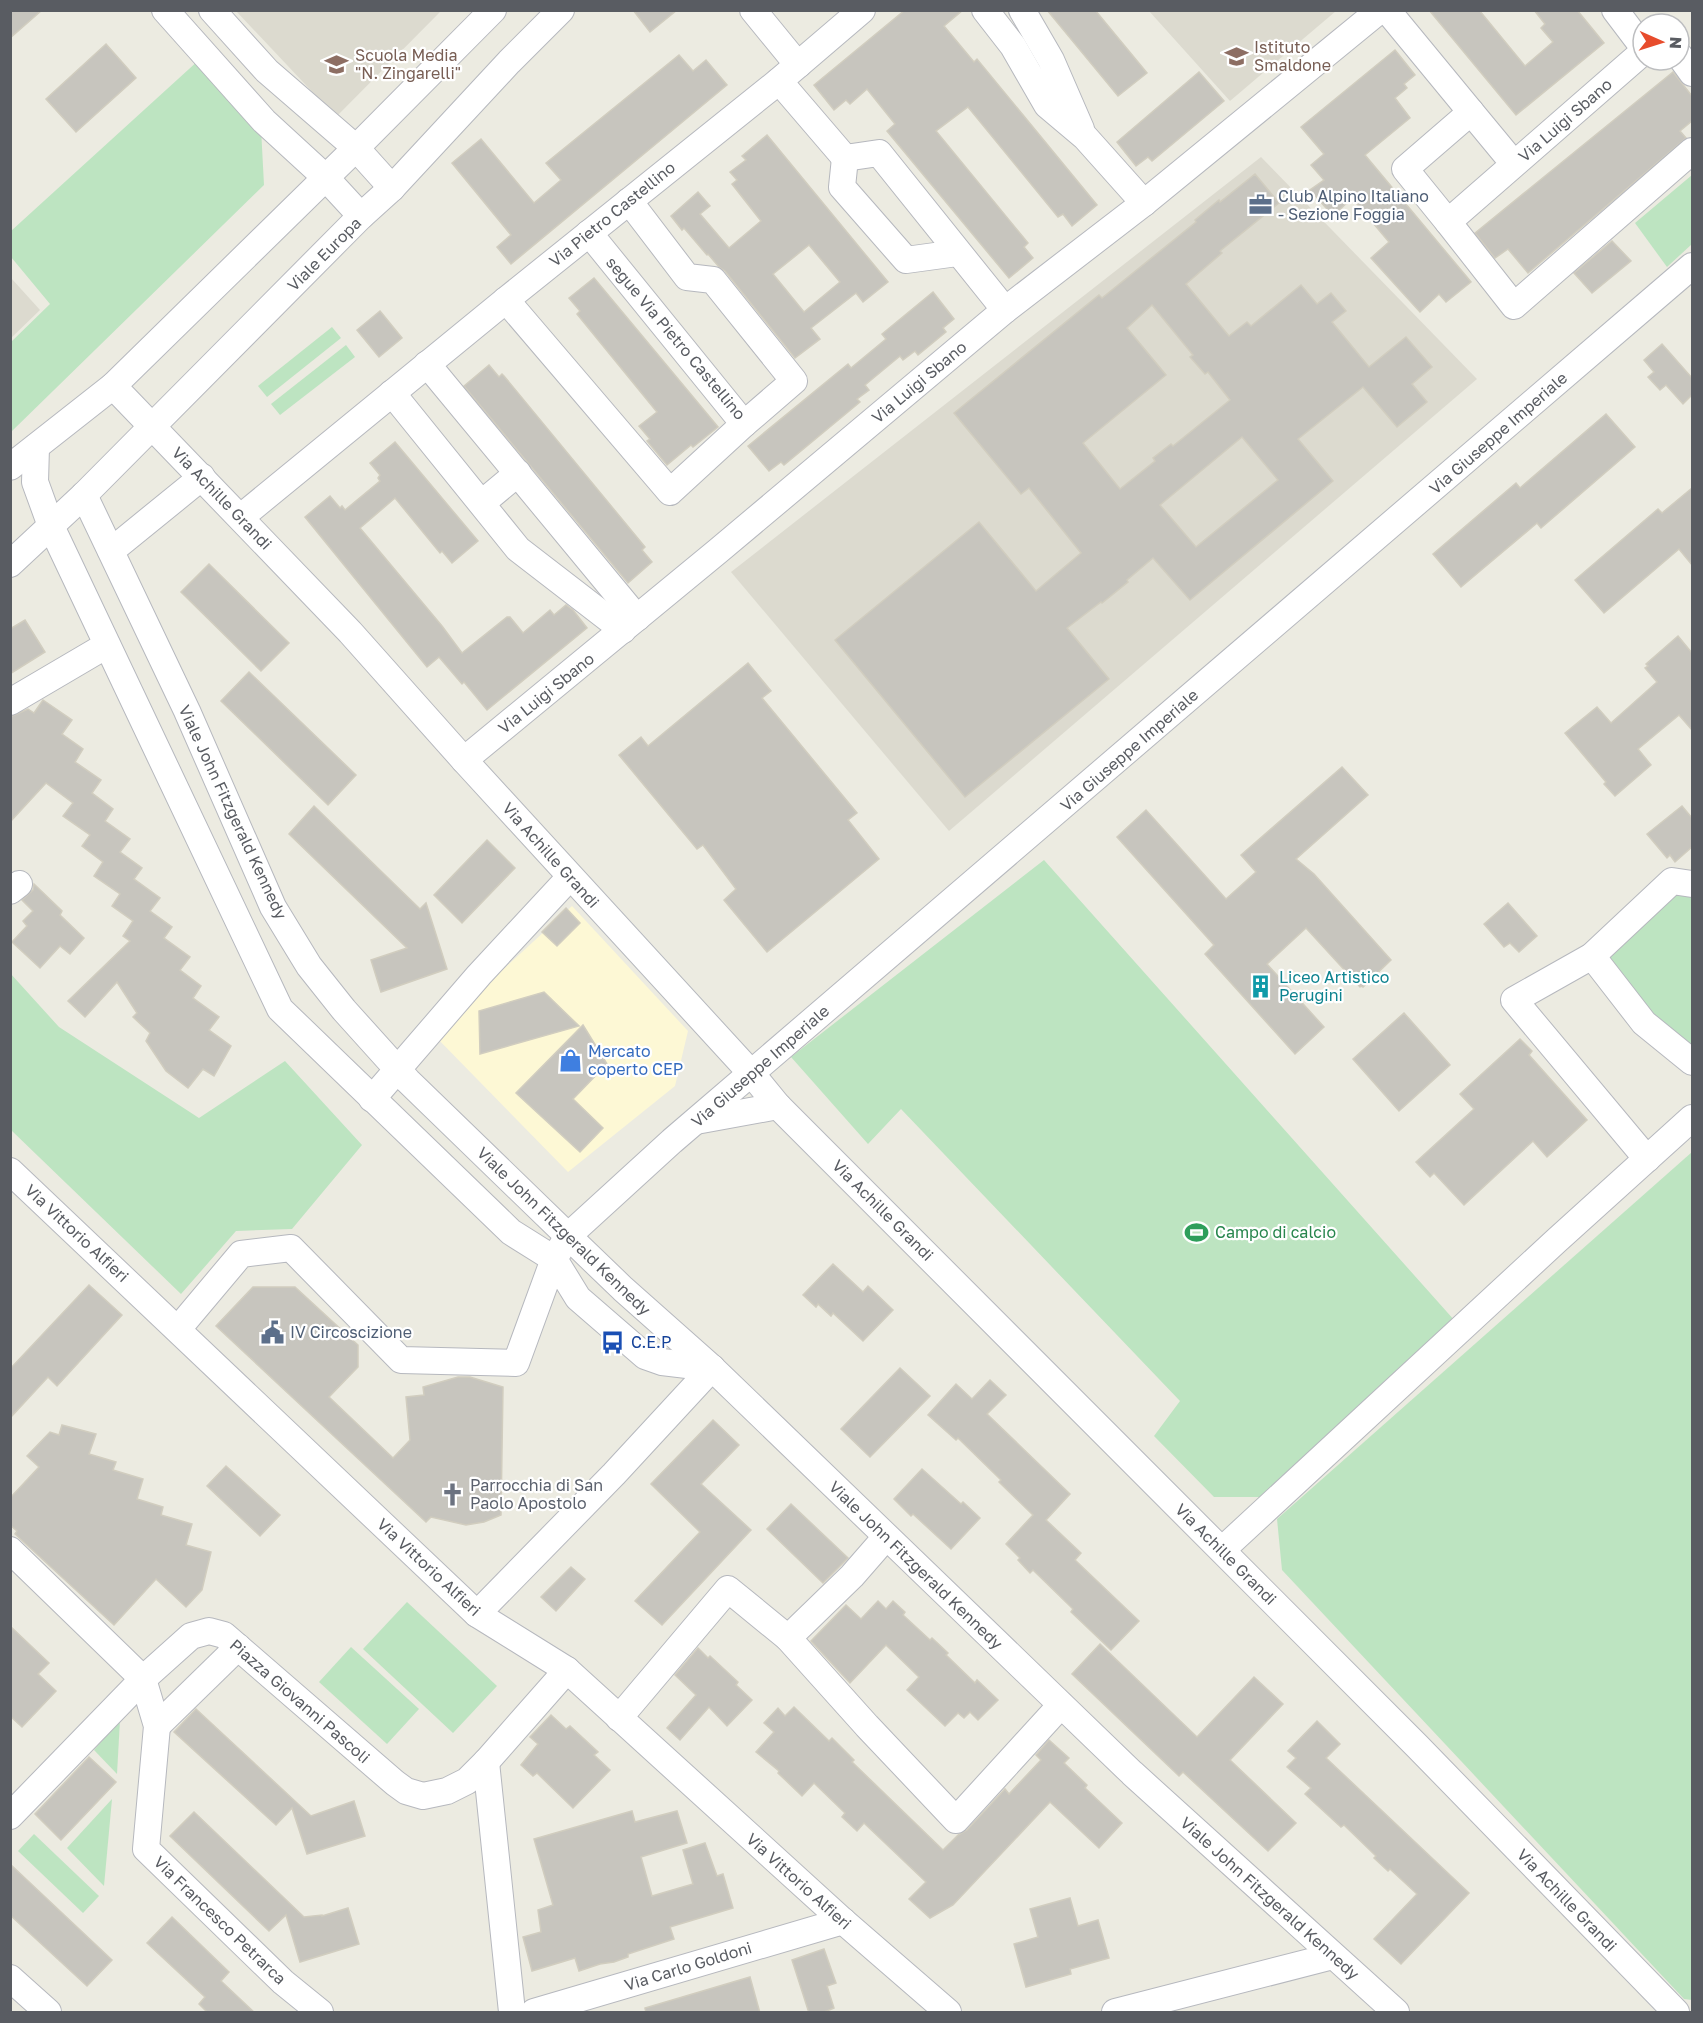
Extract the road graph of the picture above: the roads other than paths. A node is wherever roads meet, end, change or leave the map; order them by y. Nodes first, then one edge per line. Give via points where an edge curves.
1 (165, 10) edge
2 (212, 10) edge
3 (493, 10) edge
4 (561, 10) edge
5 (753, 10) edge
6 (862, 10) edge
7 (985, 10) edge
8 (1022, 10) edge
9 (1380, 10) edge
10 (1387, 10) edge
11 (1615, 10) edge
12 (1631, 31) edge
13 (1631, 62) edge
14 (788, 73) junction
15 (1471, 112) junction
16 (1085, 137) junction
17 (356, 148) junction
18 (1692, 152) edge
19 (845, 158) junction
20 (1514, 164) junction
21 (325, 177) junction
22 (392, 188) junction
23 (629, 201) junction
24 (1144, 203) junction
25 (362, 216) junction
26 (1448, 222) junction
27 (589, 233) junction
28 (957, 253) junction
29 (1692, 266) edge
30 (506, 300) junction
31 (1005, 310) junction
32 (427, 364) junction
33 (113, 386) junction
34 (392, 393) junction
35 (744, 424) junction
36 (150, 426) junction
37 (36, 447) junction
38 (10, 467) edge
39 (518, 473) junction
40 (202, 477) junction
41 (84, 495) junction
42 (482, 503) junction
43 (241, 518) junction
44 (51, 526) junction
45 (111, 551) junction
46 (10, 564) edge
47 (630, 624) junction
48 (107, 645) junction
49 (10, 702) edge
50 (464, 760) junction
51 (570, 876) junction
52 (1692, 884) edge
53 (1592, 956) junction
54 (1692, 1062) edge
55 (397, 1069) junction
56 (751, 1073) junction
57 (372, 1099) junction
58 (778, 1106) junction
59 (1692, 1118) edge
60 (695, 1121) junction
61 (1647, 1159) junction
62 (10, 1171) edge
63 (568, 1236) junction
64 (554, 1259) junction
65 (598, 1264) junction
66 (178, 1329) junction
67 (712, 1368) junction
68 (886, 1537) junction
69 (10, 1550) edge
70 (1222, 1550) junction
71 (477, 1614) junction
72 (788, 1638) junction
73 (238, 1647) junction
74 (567, 1670) junction
75 (143, 1679) junction
76 (1061, 1705) junction
77 (619, 1718) junction
78 (157, 1726) junction
79 (486, 1762) junction
80 (10, 1815) edge
81 (843, 1921) junction
82 (1333, 1956) junction
83 (10, 1978) edge
84 (48, 2013) edge
85 (320, 2013) edge
86 (512, 2013) edge
87 (534, 2013) edge
88 (948, 2013) edge
89 (1115, 2013) edge
90 (1396, 2013) edge
91 (1676, 2013) edge

1 - 21 street via 264,121
2 - 17 street via 267,71
3 - 17 street
4 - 22 street, Viale Europa
5 - 14 street
6 - 14 street, Via Pietro Castellino
7 - 16 street via 1013,46 1047,105
8 - 16 street via 1051,60
9 - 24 street, Via Luigi Sbano
10 - 15 street, Via Luigi Sbano
11 - 12 street
13 - 20 street, Via Luigi Sbano
14 - 19 street
14 - 23 street, Via Pietro Castellino
15 - 20 street, Via Luigi Sbano
15 - 26 street via 1405,169
16 - 24 street
17 - 21 street
17 - 22 street
18 - 26 street via 1514,306
19 - 28 street via 879,153
19 - 28 street via 842,187 906,260
20 - 26 street, Via Luigi Sbano
21 - 25 street
21 - 33 street
22 - 25 street, Viale Europa
23 - 27 street, Via Pietro Castellino
23 - 35 street, segue Via Pietro Castellino via 687,277 713,280 794,381
24 - 31 street, Via Luigi Sbano
25 - 36 street, Viale Europa
27 - 30 street, Via Pietro Castellino
27 - 35 street, segue Via Pietro Castellino
28 - 31 street
29 - 56 street, Via Giuseppe Imperiale
30 - 32 street, Via Pietro Castellino
30 - 35 street via 670,492
31 - 47 street, Via Luigi Sbano
32 - 34 street, Via Pietro Castellino
32 - 39 street
33 - 36 street, Via Achille Grandi
33 - 37 street
34 - 42 street
34 - 43 street, Via Pietro Castellino
36 - 40 street, Via Achille Grandi
36 - 41 street, Viale Europa
37 - 38 street
37 - 44 street, Viale John Fitzgerald Kennedy via 34,482
39 - 42 street
39 - 47 street
40 - 43 street, Via Achille Grandi
40 - 45 street
41 - 44 street, Viale Europa
41 - 45 street, Viale John Fitzgerald Kennedy
42 - 47 street via 518,549
43 - 50 street, Via Achille Grandi
44 - 46 street, Viale Europa
44 - 48 street, Viale John Fitzgerald Kennedy
45 - 55 street, Viale John Fitzgerald Kennedy via 273,907 309,966
47 - 50 street, Via Luigi Sbano
48 - 49 street
48 - 57 street, Viale John Fitzgerald Kennedy via 280,1009
50 - 51 street, Via Achille Grandi
51 - 55 street
51 - 56 street, Via Achille Grandi
52 - 53 street via 1672,881
53 - 54 street via 1644,1023
53 - 61 street via 1514,1000
55 - 57 street
55 - 63 street, Viale John Fitzgerald Kennedy
56 - 58 street, Via Achille Grandi
56 - 60 street, Via Giuseppe Imperiale
57 - 64 street, Viale John Fitzgerald Kennedy via 511,1232
58 - 60 street
58 - 70 street, Via Achille Grandi
59 - 61 street
60 - 63 street, Via Giuseppe Imperiale
61 - 70 street
62 - 66 street, Via Vittorio Alfieri
63 - 64 street, Via Giuseppe Imperiale
63 - 65 street, Viale John Fitzgerald Kennedy
64 - 65 street
64 - 66 street, Via Giuseppe Imperiale via 516,1363 401,1360 291,1248 241,1254
64 - 67 street via 578,1298 645,1356
65 - 67 street, Viale John Fitzgerald Kennedy
66 - 71 street, Via Vittorio Alfieri
67 - 68 street, Viale John Fitzgerald Kennedy
67 - 71 street
68 - 72 street
68 - 76 street, Viale John Fitzgerald Kennedy
69 - 75 street, Via Francesco Petrarca
70 - 91 street, Via Achille Grandi
71 - 74 street, Via Vittorio Alfieri
72 - 76 street via 956,1820
72 - 77 street via 728,1589
73 - 75 street, Piazza Giovanni Pascoli via 224,1635 209,1631 191,1636
73 - 78 street
73 - 79 street, Piazza Giovanni Pascoli via 406,1791 423,1796 447,1791 467,1781
74 - 77 street, Via Vittorio Alfieri
74 - 79 street, Piazza Giovanni Pascoli
75 - 78 street, Via Francesco Petrarca
75 - 80 street, Piazza Giovanni Pascoli
76 - 82 street, Viale John Fitzgerald Kennedy
77 - 81 street, Via Vittorio Alfieri
78 - 85 street, Via Francesco Petrarca via 146,1849
79 - 86 street
81 - 87 street, Via Carlo Goldoni
81 - 88 street, Via Vittorio Alfieri
82 - 89 street
82 - 90 street, Viale John Fitzgerald Kennedy
83 - 84 street

